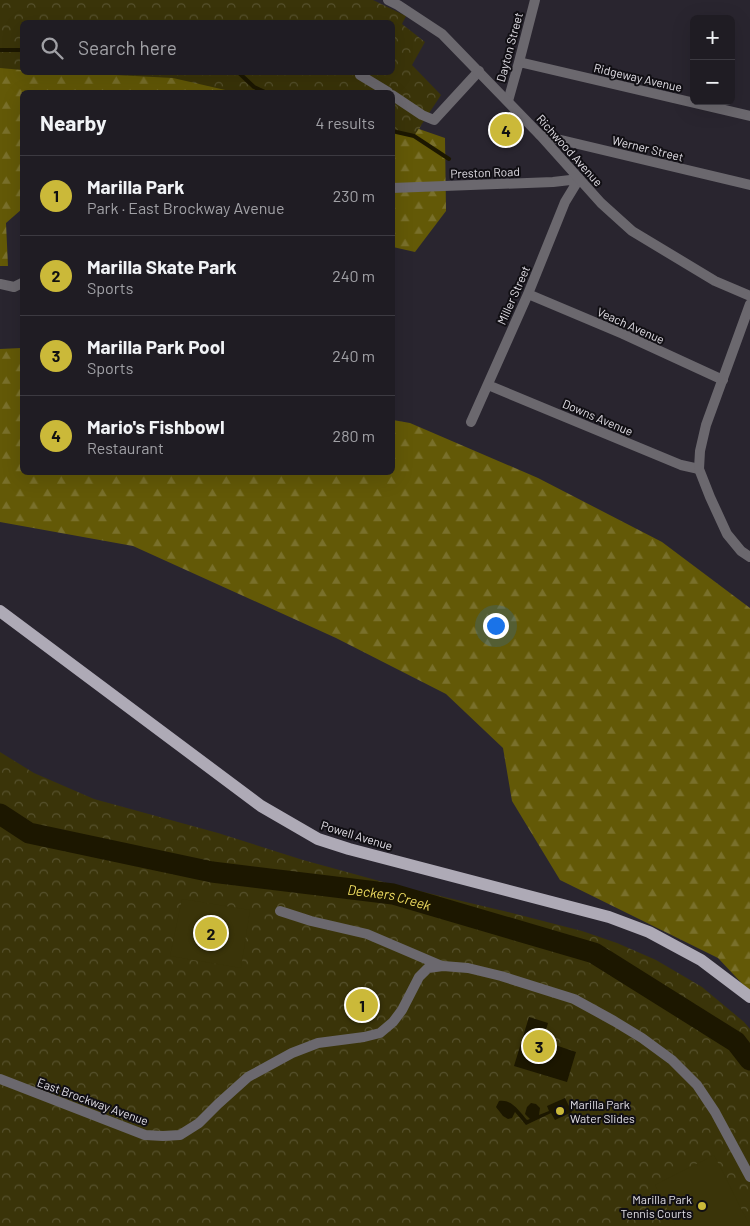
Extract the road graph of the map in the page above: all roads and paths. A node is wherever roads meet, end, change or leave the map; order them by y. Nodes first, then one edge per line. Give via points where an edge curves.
1 (388, 0) edge
2 (535, 0) edge
3 (519, 62) junction
4 (479, 70) junction
5 (362, 75) edge
6 (385, 90) edge
7 (395, 98) edge
8 (508, 101) junction
9 (750, 116) edge
10 (540, 135) junction
11 (579, 179) junction
12 (750, 185) edge
13 (395, 188) edge
14 (0, 284) edge
15 (20, 284) edge
16 (528, 294) junction
17 (750, 296) edge
18 (750, 304) edge
19 (723, 380) junction
20 (488, 385) junction
21 (471, 422) dead end
22 (699, 469) junction
23 (750, 557) edge
24 (0, 611) edge
25 (280, 911) dead end
26 (443, 966) junction
27 (750, 997) edge
28 (0, 1079) edge
29 (750, 1177) edge

1 - 4 street, Richwood Avenue via 442,34
2 - 3 street, Dayton Street
3 - 8 street, Dayton Street
3 - 9 street, Ridgeway Avenue
4 - 7 street via 434,120
4 - 8 street, Richwood Avenue
5 - 6 street
8 - 10 street, Richwood Avenue
10 - 11 street, Richwood Avenue
10 - 12 street, Werner Street
11 - 13 street, Preston Road
11 - 16 street, Miller Street via 565,202
11 - 17 street, Richwood Avenue via 632,231 715,281
14 - 15 street via 14,287
16 - 19 street, Veach Avenue
16 - 20 street, Miller Street
18 - 19 street
19 - 22 street via 706,425
20 - 21 street, Miller Street
20 - 22 street, Downs Avenue via 682,466
22 - 23 street via 727,534
24 - 27 main road, Powell Avenue via 261,806 318,839 609,917 649,932 701,960
25 - 26 street via 367,934
26 - 28 street, East Brockway Avenue via 428,968 419,977 402,1010 380,1032 318,1043 292,1052 248,1077 200,1123 180,1135 146,1135
26 - 29 street, East Brockway Avenue via 502,976 574,999 642,1038 672,1060 697,1085

